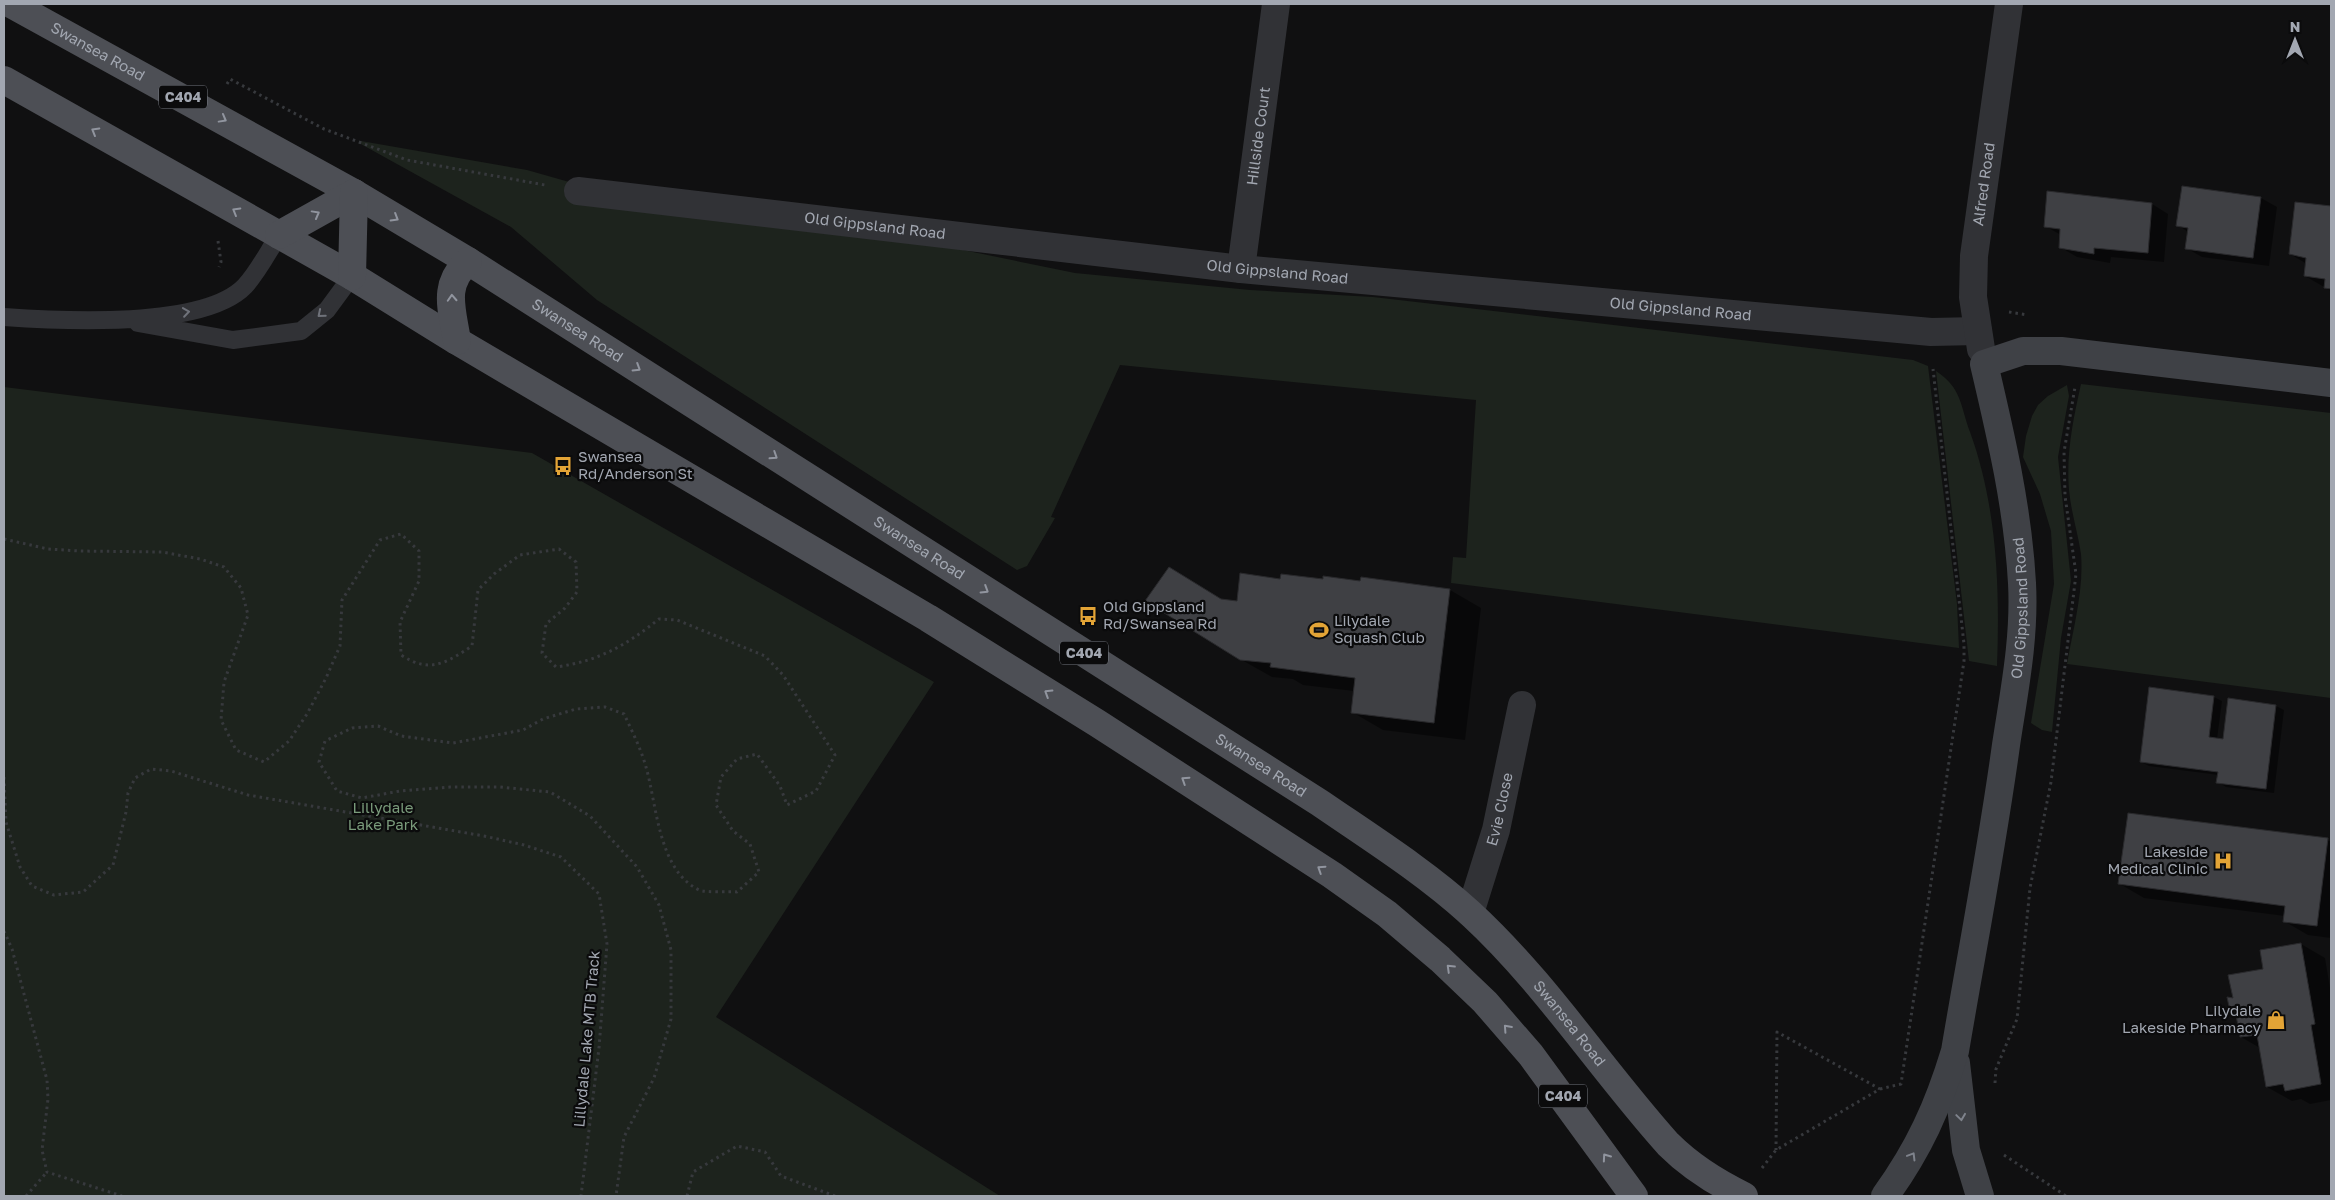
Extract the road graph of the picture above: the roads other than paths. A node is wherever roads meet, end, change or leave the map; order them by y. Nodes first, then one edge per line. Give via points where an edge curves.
1 (11, 4) edge
2 (1276, 4) edge
3 (2008, 4) edge
4 (4, 80) edge
5 (578, 191) road end
6 (354, 193) junction
7 (279, 235) junction
8 (468, 261) junction
9 (1241, 269) junction
10 (352, 276) junction
11 (4, 317) edge
12 (121, 319) junction
13 (1978, 331) junction
14 (457, 341) junction
15 (1984, 364) junction
16 (2331, 383) edge
17 (1522, 705) dead end
18 (1470, 913) junction
19 (1955, 1052) junction
20 (1634, 1196) edge
21 (1744, 1196) edge
22 (1885, 1196) edge
23 (1980, 1196) edge

1 -> 6 main road, Swansea Road / C404
2 - 9 street, Hillside Court
3 - 13 street, Alfred Road via 1974,256 1973,297
7 -> 4 main road, C404
5 - 9 street, Old Gippsland Road
7 -> 6 main road
6 -> 8 main road, Swansea Road / C404
6 - 10 main road
7 - 10 main road, C404
12 -> 7 lane via 192,312 222,302 244,286
14 -> 8 main road via 450,295 453,279
8 -> 18 main road, Swansea Road / C404 via 1320,803 1415,869
9 - 13 street, Old Gippsland Road via 1931,332
10 -> 12 lane via 327,310 301,331 233,340
10 - 14 main road, C404
11 - 12 lane
13 - 15 street, Alfred Road
20 -> 14 main road, C404 via 1532,1055 1459,977 1387,914 1209,796 928,618
15 - 16 main road via 2024,351 2061,351
15 - 19 main road, Old Gippsland Road via 2014,505 2022,584 2022,626 2000,793
17 - 18 street, Evie Close via 1496,830
18 - 21 main road, Swansea Road / C404 via 1517,960 1668,1144 1685,1161
22 -> 19 main road, Old Gippsland Road via 1926,1131
19 -> 23 main road, Old Gippsland Road via 1964,1136

